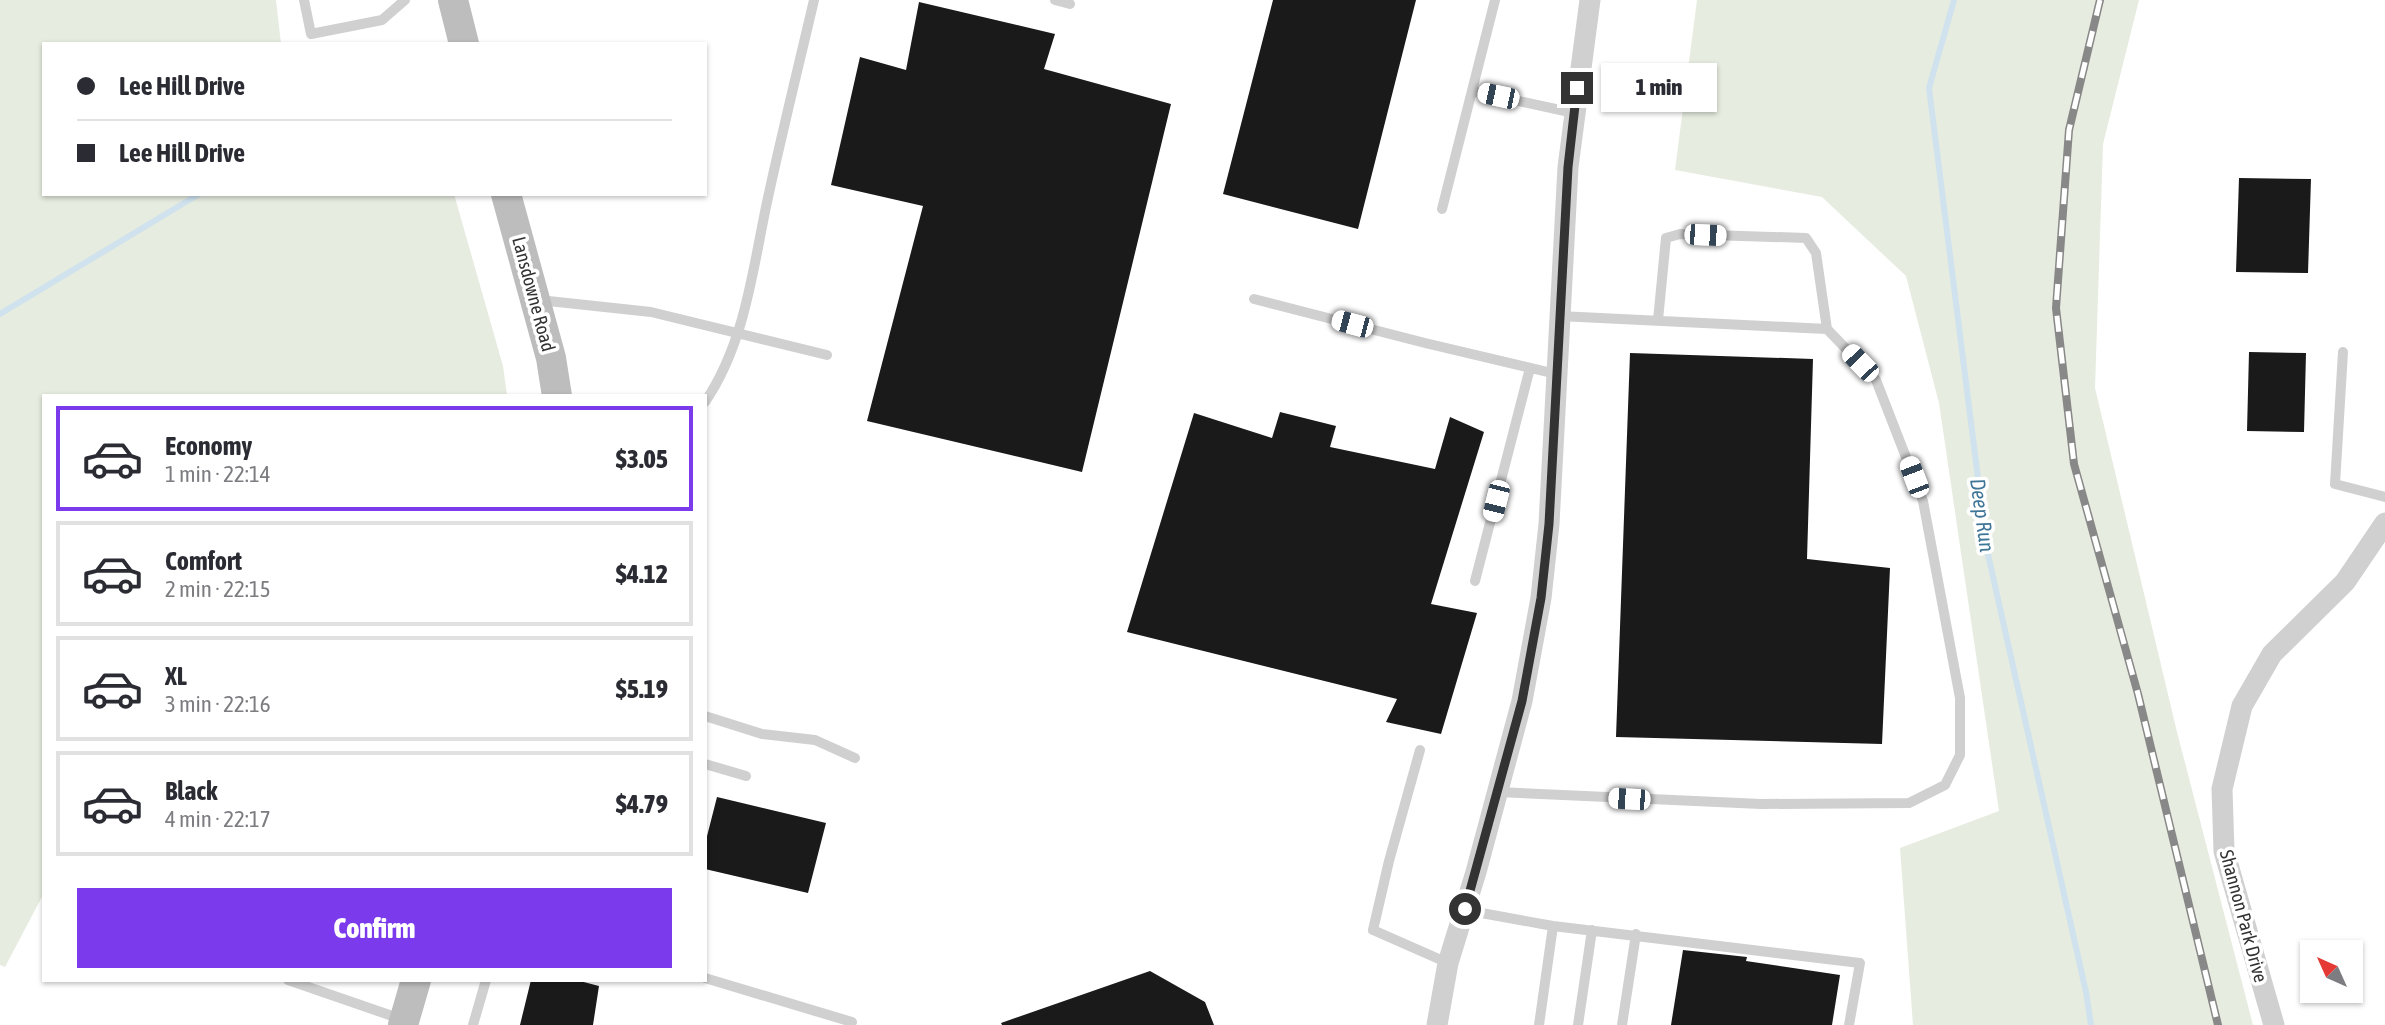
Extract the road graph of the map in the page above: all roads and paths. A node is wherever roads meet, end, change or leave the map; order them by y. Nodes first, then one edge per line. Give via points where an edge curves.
1 (304, 0) edge
2 (405, 0) edge
3 (453, 0) edge
4 (814, 0) edge
5 (1055, 0) edge
6 (1495, 0) edge
7 (1590, 0) edge
8 (1070, 4) dead end
9 (464, 42) edge
10 (1472, 91) junction
11 (1574, 113) junction
12 (507, 196) edge
13 (1442, 209) dead end
14 (1254, 299) dead end
15 (536, 300) junction
16 (1559, 316) junction
17 (1658, 320) junction
18 (1827, 329) junction
19 (739, 333) junction
20 (2343, 352) dead end
21 (827, 355) dead end
22 (1530, 368) junction
23 (1556, 374) junction
24 (557, 394) edge
25 (707, 398) edge
26 (2385, 497) edge
27 (2385, 523) edge
28 (1475, 581) dead end
29 (707, 717) edge
30 (1420, 750) dead end
31 (855, 758) dead end
32 (707, 765) edge
33 (746, 776) dead end
34 (1498, 792) junction
35 (1465, 909) junction
36 (1553, 926) junction
37 (1592, 930) junction
38 (1636, 934) junction
39 (1448, 963) junction
40 (707, 979) edge
41 (293, 982) edge
42 (414, 982) edge
43 (485, 982) edge
44 (852, 1022) dead end
45 (403, 1023) edge
46 (473, 1025) edge
47 (1437, 1025) edge
48 (1539, 1025) edge
49 (1578, 1025) edge
50 (1622, 1025) edge
51 (1849, 1025) edge
52 (2274, 1025) edge

1 - 2 lane via 311,34 382,20
3 - 9 main road
4 - 19 lane
5 - 8 lane
6 - 10 lane
7 - 11 street
10 - 11 lane
10 - 13 lane
11 - 16 street
12 - 15 main road, Lansdowne Road
14 - 22 lane
15 - 19 lane via 651,312
15 - 24 main road, Lansdowne Road
16 - 17 lane
16 - 23 street
17 - 18 lane
17 - 18 lane via 1666,238 1680,234 1806,238 1816,253
18 - 34 lane via 1876,380 1923,501 1960,698 1960,755 1945,785 1909,803 1761,804
19 - 21 lane
19 - 25 lane
20 - 26 lane via 2335,484
22 - 23 lane
22 - 28 lane
23 - 34 street via 1541,598 1522,701
27 - 52 street, Shannon Park Drive via 2345,582 2272,654 2242,706 2222,789 2224,851
29 - 31 lane via 762,734 815,740
30 - 39 lane via 1373,930
32 - 33 lane
34 - 35 street
35 - 36 lane
35 - 39 street
36 - 37 lane
36 - 48 lane
37 - 38 lane
37 - 49 lane
38 - 50 lane
38 - 51 lane via 1860,963
39 - 47 street
40 - 44 lane
41 - 45 lane
42 - 45 main road
43 - 46 lane

